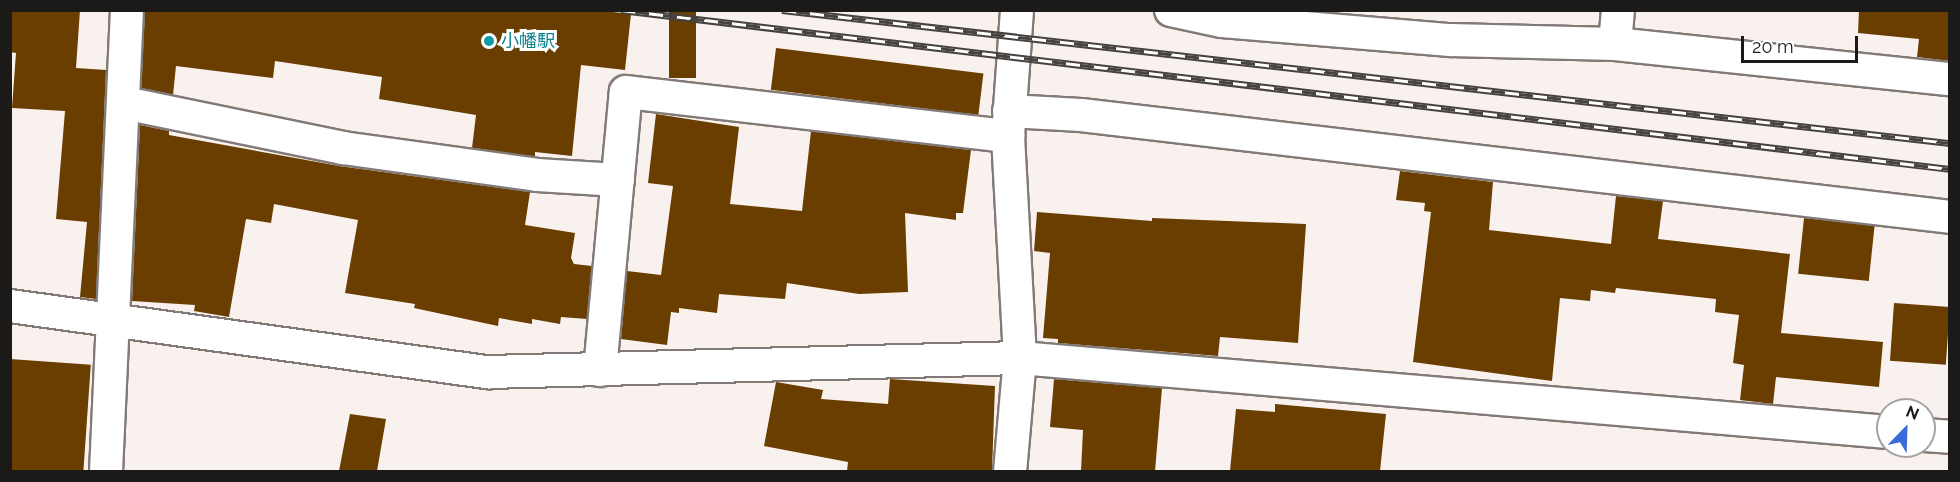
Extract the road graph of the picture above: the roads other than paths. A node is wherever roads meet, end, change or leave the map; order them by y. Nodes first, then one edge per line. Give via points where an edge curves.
1 (127, 10) edge
2 (1017, 10) edge
3 (1171, 10) edge
4 (1618, 10) edge
5 (1615, 44) junction
6 (1950, 79) edge
7 (124, 103) junction
8 (1008, 124) junction
9 (618, 180) junction
10 (1950, 217) edge
11 (10, 306) edge
12 (114, 322) junction
13 (1020, 358) junction
14 (600, 370) junction
15 (1876, 431) edge
16 (106, 471) edge
17 (1010, 471) edge

1 - 7 street
2 - 8 street
3 - 5 street via 1222,21 1450,40
4 - 5 street
5 - 6 street
7 - 9 street via 343,148 537,175
7 - 12 street
8 - 9 street via 626,92
8 - 10 street via 1081,115
8 - 13 street
9 - 14 street
11 - 12 street
12 - 14 street via 420,366 488,372
12 - 16 street
13 - 14 street
13 - 15 street
13 - 17 street

